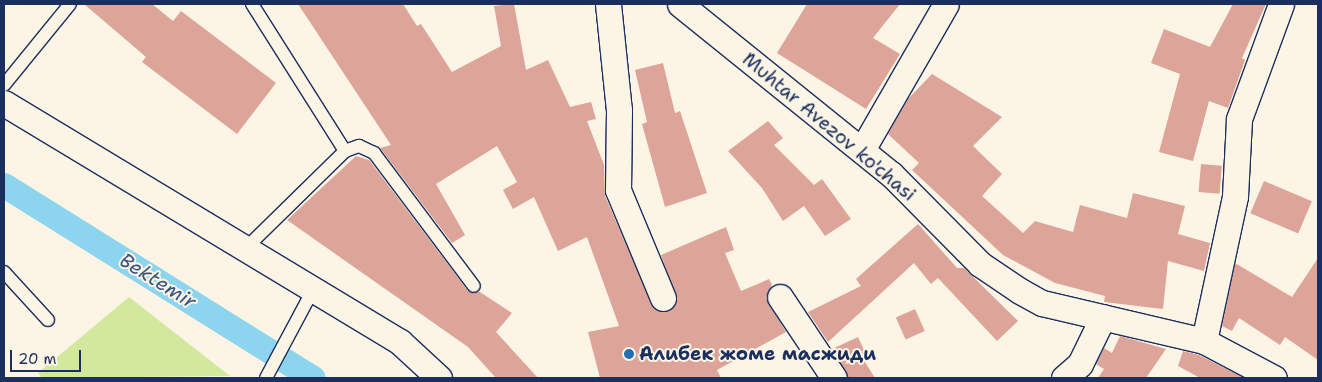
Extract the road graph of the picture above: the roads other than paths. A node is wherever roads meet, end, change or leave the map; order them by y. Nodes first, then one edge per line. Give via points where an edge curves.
1 (70, 4) edge
2 (252, 4) edge
3 (608, 4) edge
4 (680, 4) edge
5 (946, 4) edge
6 (1282, 4) edge
7 (4, 85) edge
8 (4, 103) edge
9 (862, 150) junction
10 (345, 151) junction
11 (247, 247) junction
12 (4, 272) edge
13 (474, 286) dead end
14 (314, 288) junction
15 (780, 297) dead end
16 (662, 298) dead end
17 (1103, 317) junction
18 (48, 320) dead end
19 (1204, 341) junction
20 (266, 378) edge
21 (439, 378) edge
22 (834, 378) edge
23 (1064, 378) edge
24 (1274, 378) edge

1 - 7 lane
2 - 10 lane
3 - 16 street via 619,110 618,190
4 - 9 street, Muhtar Avezov ko'chasi
5 - 9 street
6 - 19 street via 1239,120 1235,196
8 - 11 street
9 - 17 street, Muhtar Avezov ko'chasi via 980,264 1042,303
10 - 11 lane
10 - 13 lane via 359,146 374,153
11 - 14 street
12 - 18 lane
14 - 20 lane
14 - 21 street via 400,342
15 - 22 street
17 - 19 street, Muhtar Avezov ko'chasi
17 - 23 street via 1080,364
19 - 24 street, Muhtar Avezov ko'chasi

